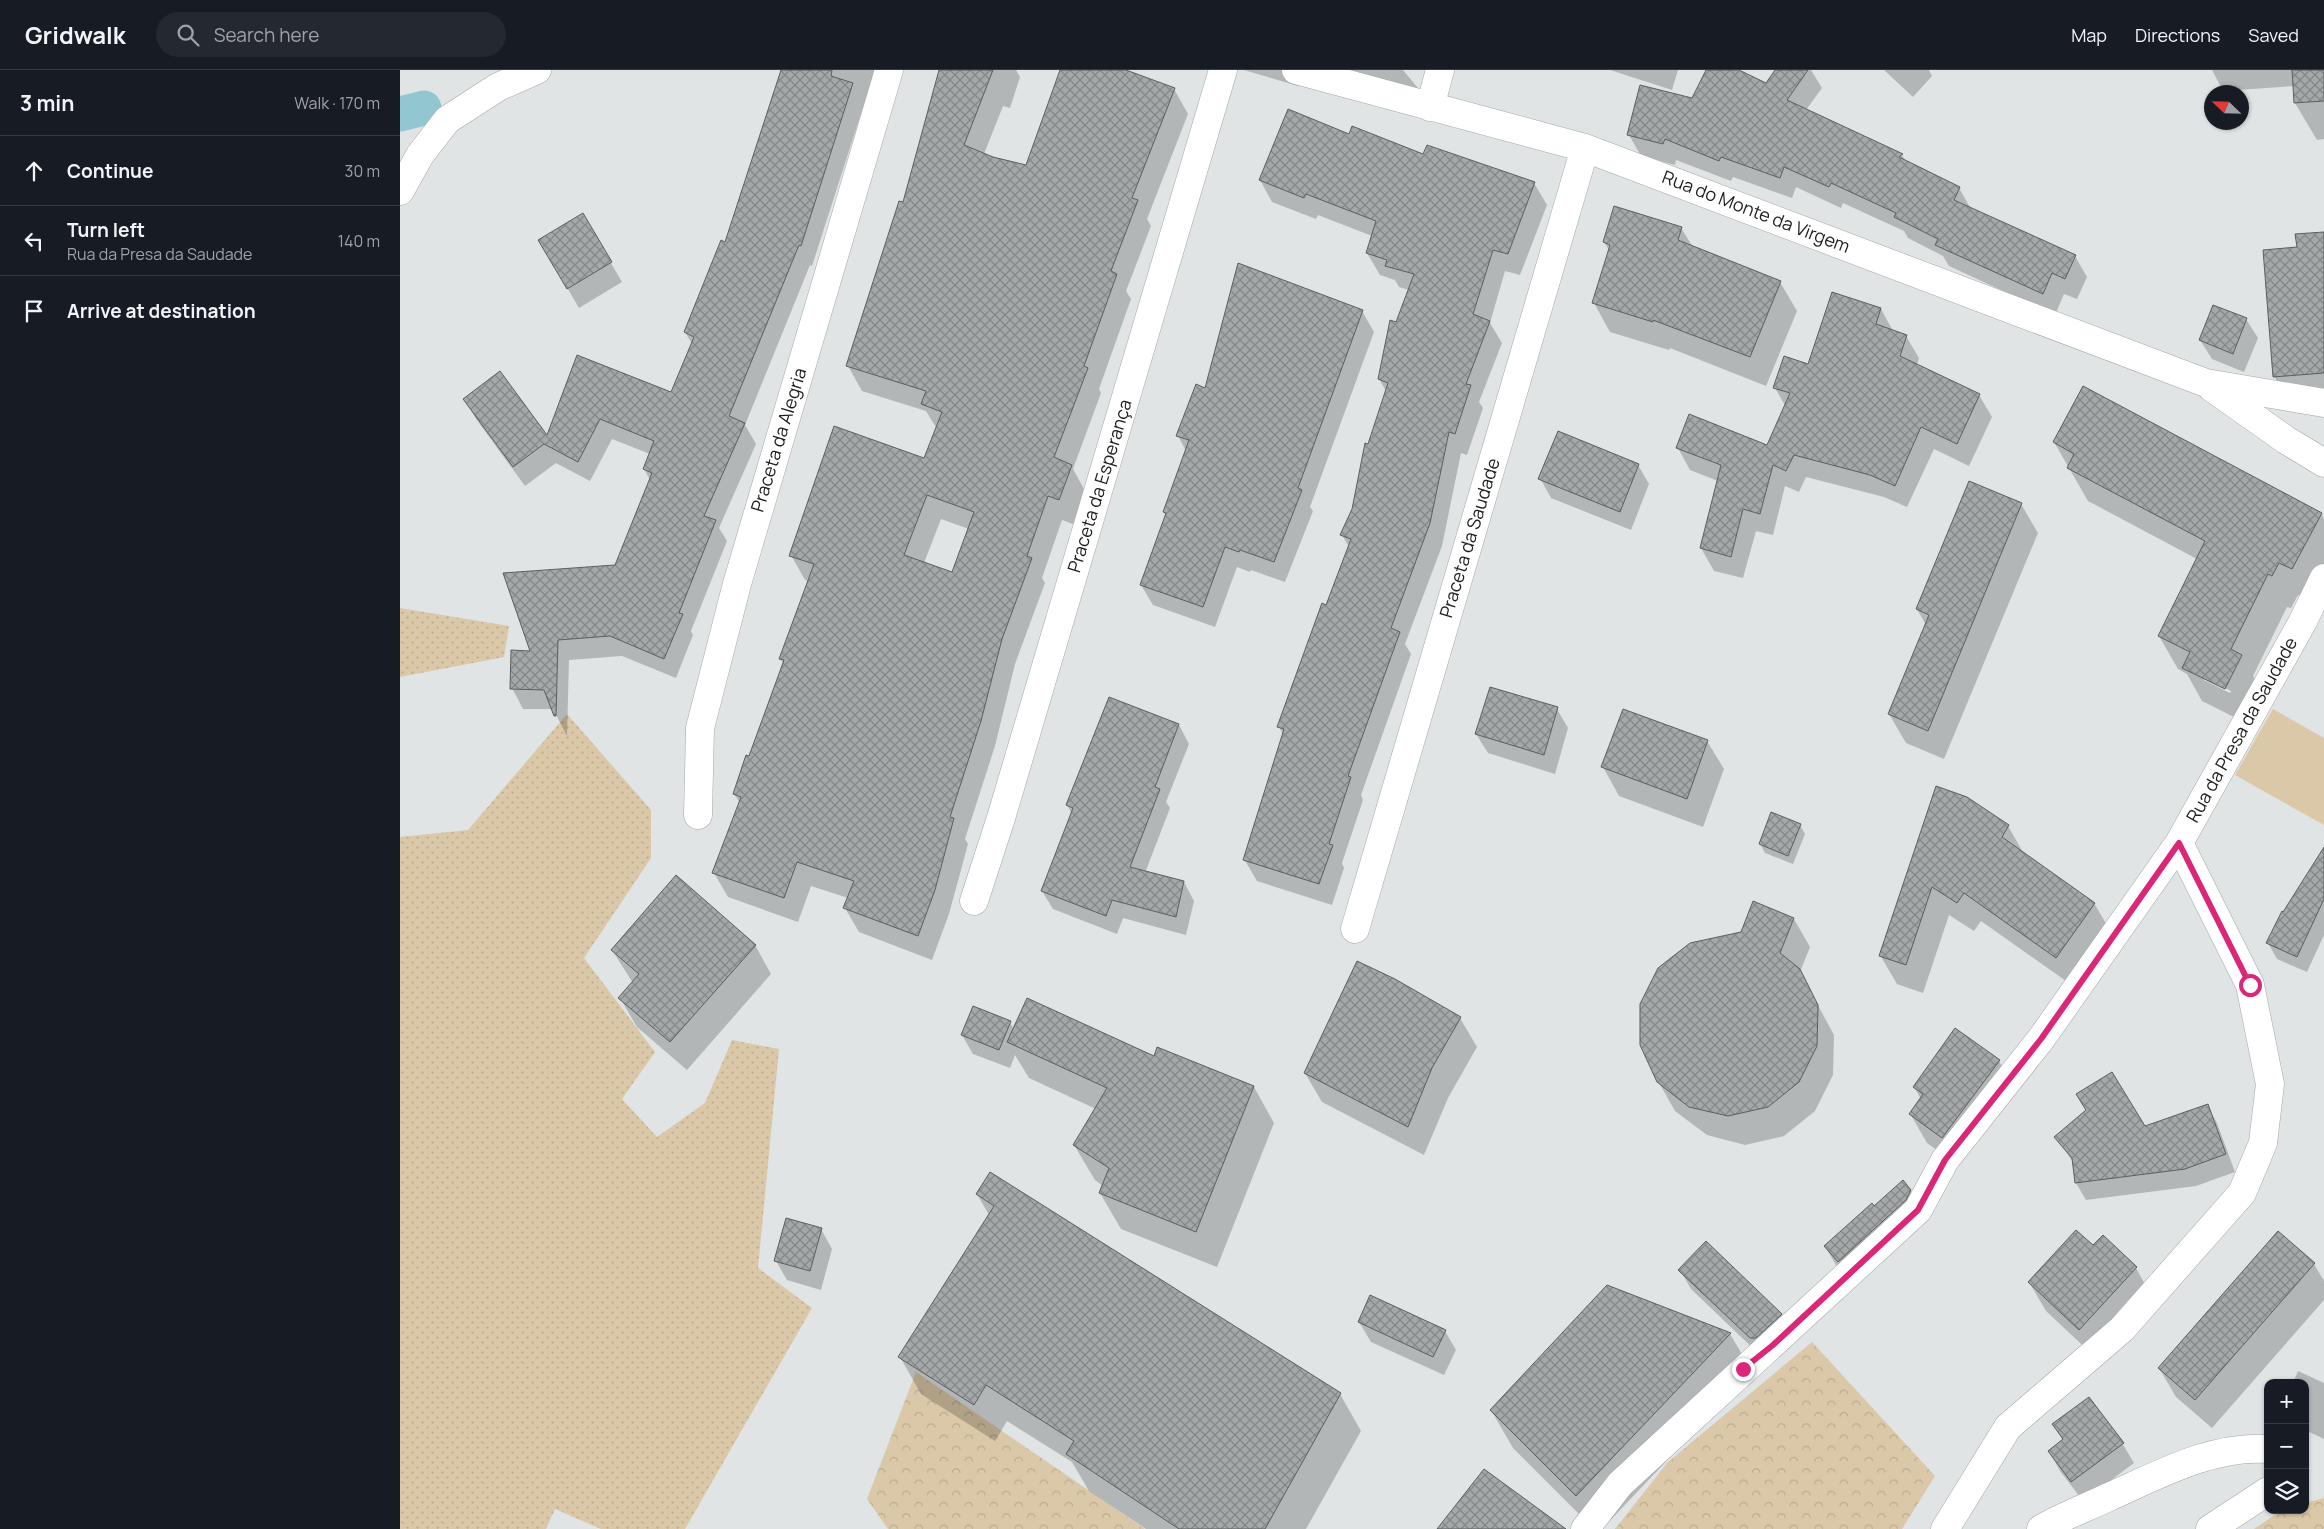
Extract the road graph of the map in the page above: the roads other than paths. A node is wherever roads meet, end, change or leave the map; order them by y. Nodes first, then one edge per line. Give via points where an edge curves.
1 (537, 70) edge
2 (889, 70) edge
3 (1223, 70) edge
4 (1296, 70) edge
5 (1440, 70) edge
6 (1430, 106) junction
7 (1586, 148) junction
8 (400, 191) edge
9 (2206, 383) junction
10 (2324, 403) edge
11 (2324, 463) edge
12 (2324, 578) edge
13 (698, 815) dead end
14 (2179, 843) junction
15 (974, 901) dead end
16 (1355, 930) dead end
17 (2264, 1448) edge
18 (2264, 1494) edge
19 (1585, 1529) edge
20 (1944, 1529) edge
21 (2041, 1529) edge
22 (2210, 1529) edge

1 - 8 street via 498,87 447,120 420,155
2 - 13 street, Praceta da Alegria via 737,584 700,728
3 - 15 street, Praceta da Esperança
4 - 6 street, Rua do Monte da Virgem
5 - 6 street
6 - 7 street, Rua do Monte da Virgem
7 - 9 street, Rua do Monte da Virgem
7 - 16 street, Praceta da Saudade
9 - 10 street
9 - 11 street
12 - 14 street, Rua da Presa da Saudade
14 - 19 street, Rua da Presa da Saudade via 2041,1039 1945,1160 1918,1210 1620,1484
14 - 20 street via 2250,985 2270,1084 2263,1143 2242,1193 2122,1328 2008,1427
17 - 21 street via 2213,1454
18 - 22 street

